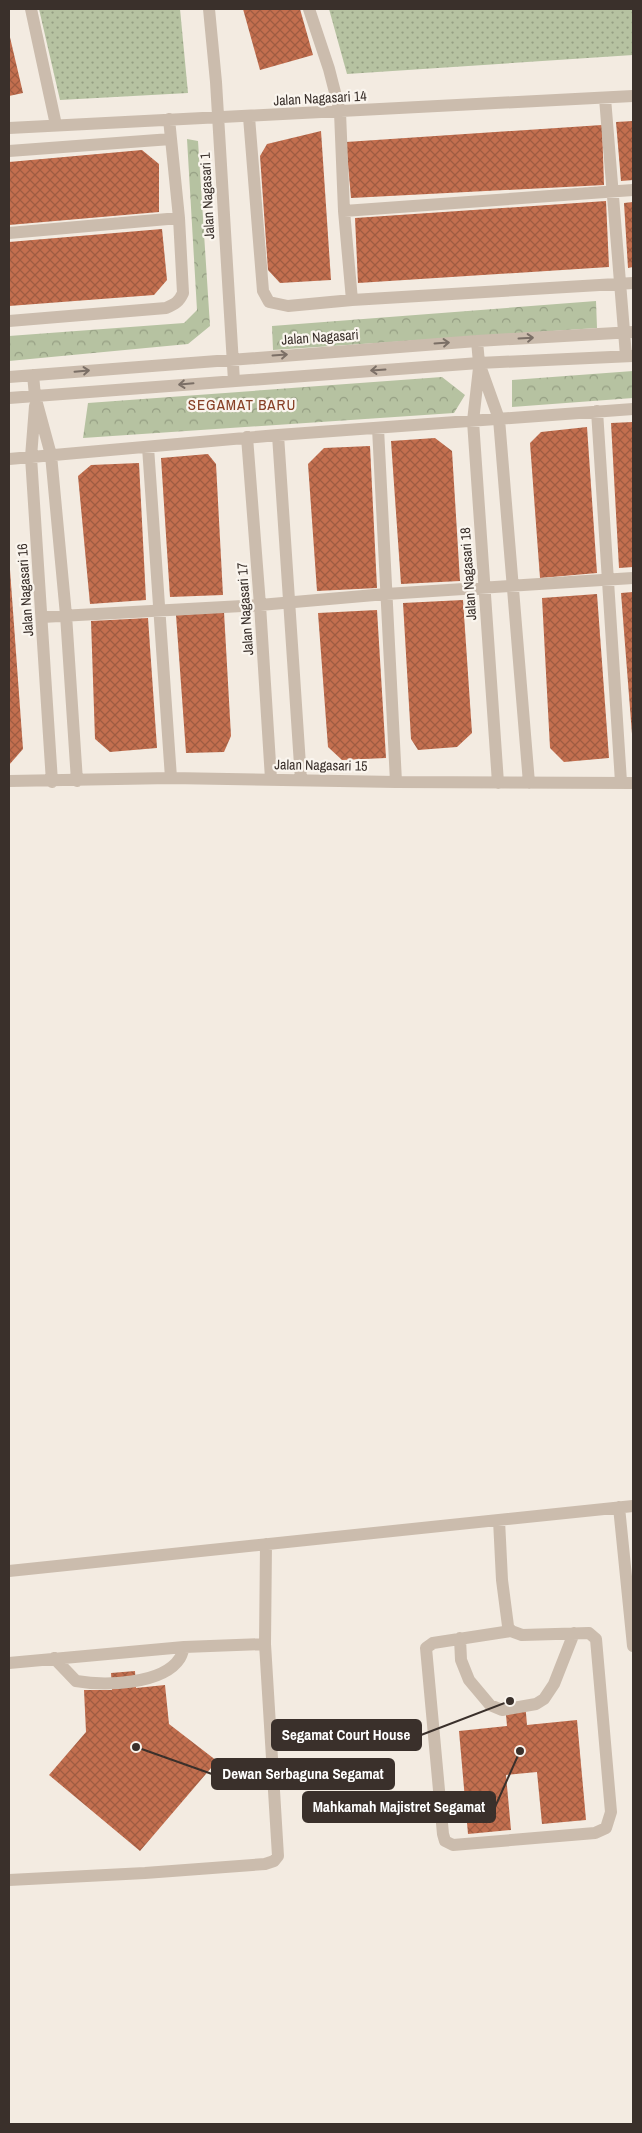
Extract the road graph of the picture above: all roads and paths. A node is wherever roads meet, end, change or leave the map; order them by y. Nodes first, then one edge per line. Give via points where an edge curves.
1 (31, 9) edge
2 (209, 9) edge
3 (309, 9) edge
4 (633, 96) edge
5 (605, 98) junction
6 (340, 112) junction
7 (249, 117) junction
8 (169, 119) junction
9 (218, 119) junction
10 (56, 126) junction
11 (9, 128) edge
12 (171, 139) junction
13 (9, 151) edge
14 (633, 190) edge
15 (614, 192) junction
16 (344, 211) junction
17 (179, 218) junction
18 (9, 233) edge
19 (627, 283) edge
20 (352, 300) junction
21 (9, 321) edge
22 (629, 332) edge
23 (477, 341) junction
24 (629, 356) edge
25 (232, 359) junction
26 (480, 363) junction
27 (33, 375) junction
28 (9, 377) edge
29 (234, 381) junction
30 (35, 396) junction
31 (9, 398) edge
32 (633, 410) edge
33 (597, 411) junction
34 (499, 419) junction
35 (473, 421) junction
36 (378, 428) junction
37 (278, 435) junction
38 (247, 437) junction
39 (148, 447) junction
40 (51, 455) junction
41 (31, 457) junction
42 (9, 459) edge
43 (633, 578) edge
44 (608, 580) junction
45 (514, 586) junction
46 (484, 588) junction
47 (386, 594) junction
48 (290, 602) junction
49 (260, 605) junction
50 (160, 610) junction
51 (66, 615) junction
52 (42, 617) junction
53 (171, 778) junction
54 (271, 779) junction
55 (301, 780) junction
56 (9, 781) edge
57 (77, 781) junction
58 (52, 782) junction
59 (396, 782) junction
60 (627, 782) edge
61 (498, 783) junction
62 (529, 783) junction
63 (633, 1506) edge
64 (619, 1507) junction
65 (499, 1520) junction
66 (266, 1544) junction
67 (9, 1571) edge
68 (511, 1631) junction
69 (574, 1633) junction
70 (460, 1638) junction
71 (265, 1644) junction
72 (633, 1646) edge
73 (184, 1647) junction
74 (54, 1658) junction
75 (9, 1663) edge
76 (9, 1880) edge

1 - 10 street
2 - 9 street, Jalan Nagasari 1
3 - 6 street
4 - 5 street, Jalan Nagasari 14
5 - 6 street, Jalan Nagasari 14
5 - 15 street
6 - 7 street, Jalan Nagasari 14
6 - 16 street
7 - 9 street, Jalan Nagasari 14
7 - 20 street via 263,291 269,302 288,306
8 - 9 street, Jalan Nagasari 14
8 - 10 street, Jalan Nagasari 14
8 - 12 street
9 - 25 street, Jalan Nagasari 1
10 - 11 street, Jalan Nagasari 14
12 - 13 street
12 - 17 street
14 - 15 street
15 - 16 street
15 - 19 street
16 - 20 street
17 - 18 street
17 - 21 street via 183,293 175,304 166,308
19 - 20 street
19 - 22 street
23 -> 22 street, Jalan Nagasari
22 - 24 street
25 -> 23 street, Jalan Nagasari
23 - 26 street
24 - 26 street
27 -> 25 street, Jalan Nagasari
25 - 29 street, Jalan Nagasari 1
26 -> 29 street
26 - 34 street
26 - 35 street, Jalan Nagasari 18
27 - 28 street, Jalan Nagasari
27 - 30 street
29 -> 30 street
30 - 31 street
30 - 40 street
30 - 41 street, Jalan Nagasari 16
32 - 33 street
33 - 34 street
33 - 44 street
34 - 35 street
34 - 45 street
35 - 36 street
35 - 46 street, Jalan Nagasari 18
36 - 37 street
36 - 47 street
37 - 38 street
37 - 48 street
38 - 39 street
38 - 49 street, Jalan Nagasari 17
39 - 40 street
39 - 50 street
40 - 41 street
40 - 51 street
41 - 42 street
41 - 52 street, Jalan Nagasari 16
43 - 44 street
44 - 45 street
44 - 60 street
45 - 46 street
45 - 62 street
46 - 47 street
46 - 61 street, Jalan Nagasari 18
47 - 48 street
47 - 59 street
48 - 49 street
48 - 55 street
49 - 50 street
49 - 54 street, Jalan Nagasari 17
50 - 51 street
50 - 53 street
51 - 52 street
51 - 57 street
52 - 58 street, Jalan Nagasari 16
53 - 54 street, Jalan Nagasari 15
53 - 57 street, Jalan Nagasari 15
54 - 55 street, Jalan Nagasari 15
55 - 59 street, Jalan Nagasari 15
56 - 58 street, Jalan Nagasari 15
57 - 58 street, Jalan Nagasari 15
59 - 61 street, Jalan Nagasari 15
60 - 62 street, Jalan Nagasari 15
61 - 62 street, Jalan Nagasari 15
63 - 64 street
64 - 65 street
64 - 72 street
65 - 66 street
65 - 68 street via 502,1580
66 - 67 street
66 - 71 street
68 - 69 street via 522,1634
68 - 70 street
69 - 70 street via 554,1684 544,1699 536,1704 502,1710 490,1705 469,1680 461,1660
69 - 70 street via 589,1633 597,1643 611,1812 606,1828 595,1833 453,1846 443,1834 425,1654 432,1643
71 - 73 street
71 - 76 street via 278,1856 274,1862
73 - 74 street
73 - 74 street via 180,1658 160,1674 111,1683 76,1681
74 - 75 street

